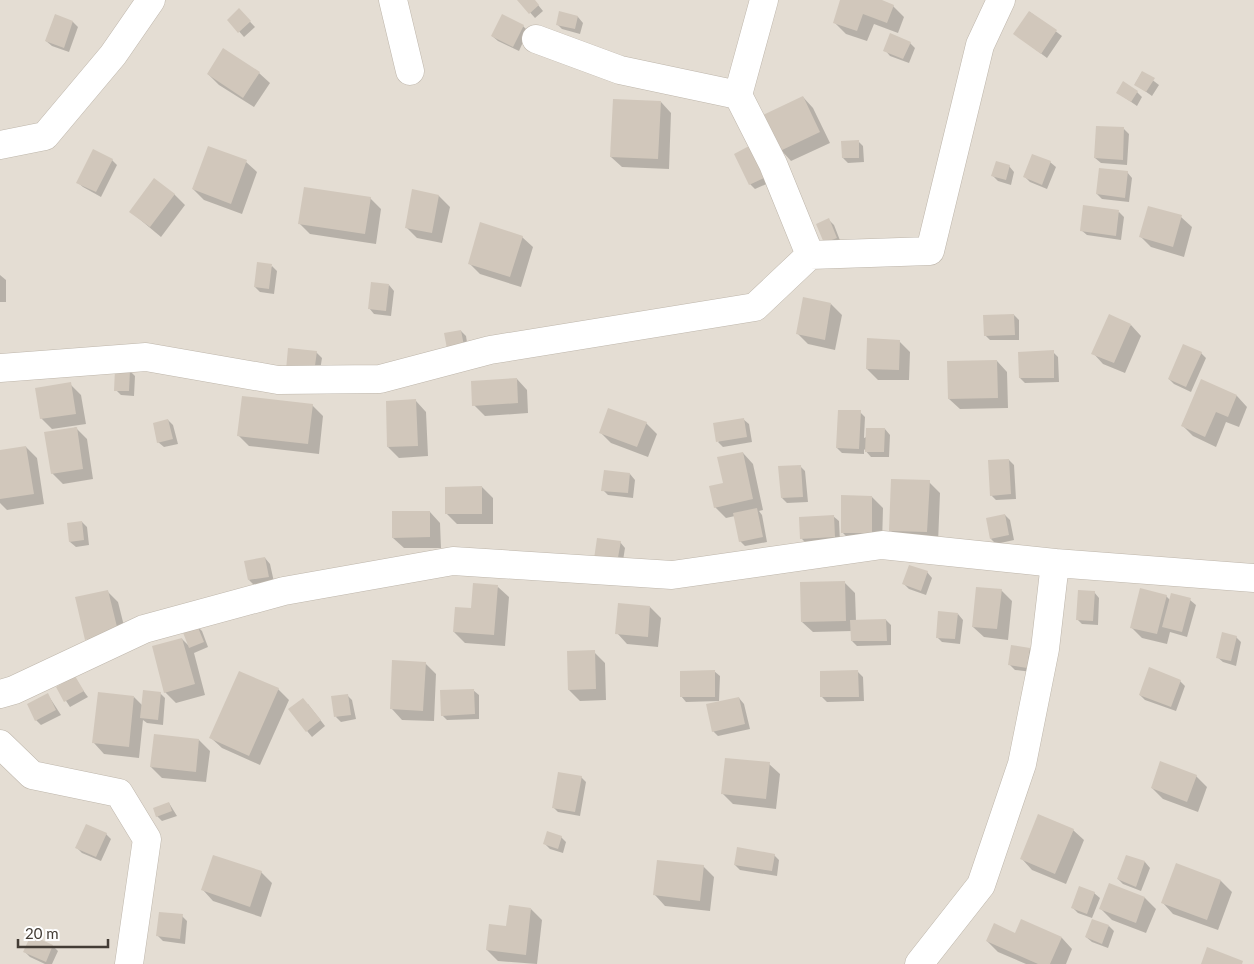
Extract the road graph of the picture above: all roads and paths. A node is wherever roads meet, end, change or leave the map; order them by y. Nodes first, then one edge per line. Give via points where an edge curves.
1 (151, 0) edge
2 (393, 0) edge
3 (764, 0) edge
4 (1001, 0) edge
5 (536, 39) dead end
6 (410, 71) dead end
7 (738, 95) junction
8 (0, 145) edge
9 (810, 255) junction
10 (0, 368) edge
11 (1055, 563) junction
12 (1254, 578) edge
13 (0, 694) edge
14 (0, 744) edge
15 (129, 964) edge
16 (919, 964) edge

1 - 8 street via 113,55 45,136
2 - 6 street
3 - 7 street
4 - 9 street via 980,45 930,251
5 - 7 street via 620,70
7 - 9 street via 773,164
9 - 10 street via 755,307 490,350 380,379 278,380 146,357
11 - 12 street
11 - 13 street via 882,545 672,575 453,562 284,591 144,628
11 - 16 street via 1045,649 1019,773 981,886
14 - 15 street via 32,775 119,793 146,839

